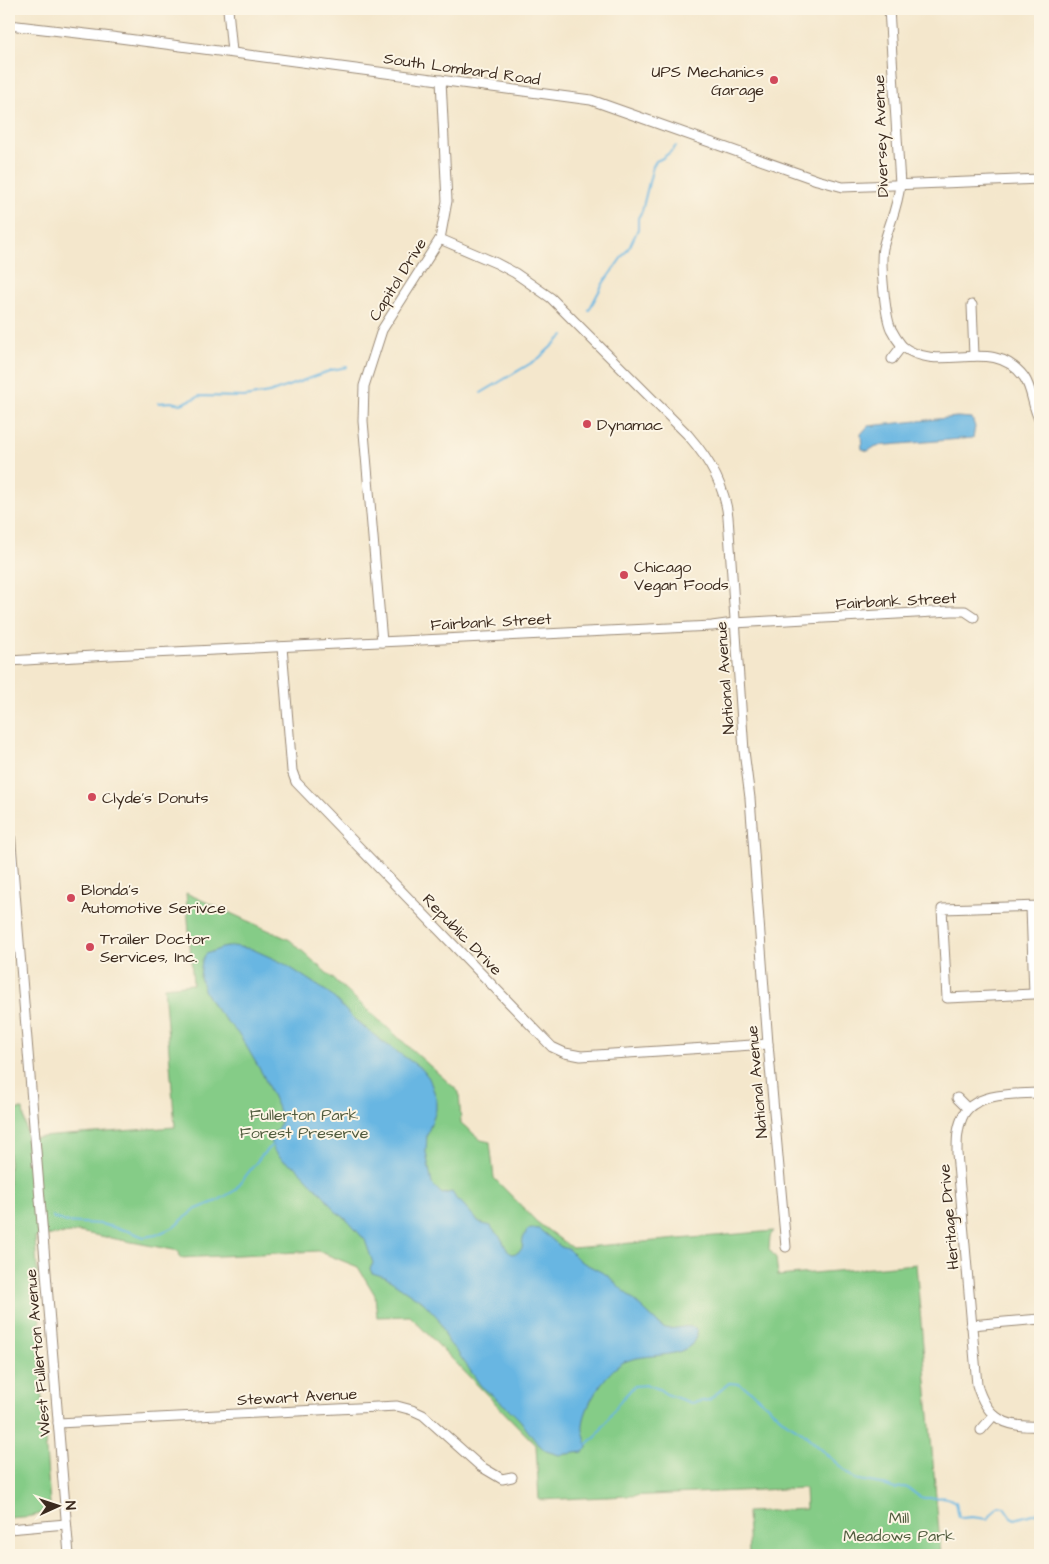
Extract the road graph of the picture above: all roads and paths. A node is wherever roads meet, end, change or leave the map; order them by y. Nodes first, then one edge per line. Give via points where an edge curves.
1 (228, 9) edge
2 (889, 9) edge
3 (9, 25) edge
4 (232, 52) junction
5 (441, 80) junction
6 (1040, 179) edge
7 (904, 184) junction
8 (440, 239) junction
9 (972, 305) dead end
10 (902, 346) junction
11 (974, 356) junction
12 (892, 359) dead end
13 (1040, 421) edge
14 (974, 616) dead end
15 (734, 623) junction
16 (382, 642) junction
17 (282, 647) junction
18 (9, 662) edge
19 (9, 820) edge
20 (1036, 906) edge
21 (768, 1044) junction
22 (1040, 1092) edge
23 (957, 1098) dead end
24 (967, 1108) junction
25 (786, 1247) dead end
26 (1040, 1319) edge
27 (971, 1324) junction
28 (994, 1415) junction
29 (58, 1423) junction
30 (1040, 1426) edge
31 (980, 1430) dead end
32 (512, 1477) dead end
33 (66, 1524) junction
34 (9, 1529) edge
35 (68, 1555) edge

1 - 4 street
2 - 7 street, Diversey Avenue
3 - 4 street, South Lombard Road
4 - 5 street, South Lombard Road
5 - 7 street, South Lombard Road via 591,100 817,180 844,186
5 - 8 street, Capitol Drive via 447,201
6 - 7 street, South Lombard Road
7 - 10 street, Diversey Avenue via 885,241 882,261 888,322
8 - 15 street, National Avenue via 515,273 551,298 703,452 727,508
8 - 16 street, Capitol Drive via 386,322 364,386 363,421
9 - 11 street
10 - 11 street via 930,358
10 - 12 street
11 - 13 street via 1000,358 1014,367 1028,384
14 - 15 street, Fairbank Street via 965,611 952,611
15 - 16 street, Fairbank Street
15 - 21 street, National Avenue
16 - 17 street, Fairbank Street
17 - 18 street, Fairbank Street
17 - 21 street, Republic Drive via 292,771 296,782 552,1047 581,1056
19 - 29 street, West Fullerton Avenue
20 - 20 street via 942,910 947,998 1034,994
21 - 25 street, National Avenue
22 - 24 street via 1002,1094
23 - 24 street
24 - 27 street, Heritage Drive via 957,1135 957,1153
26 - 27 street
27 - 28 street, Heritage Drive via 977,1385 986,1407
28 - 30 street, Heritage Drive via 1014,1426
28 - 31 street
29 - 32 street, Stewart Avenue via 397,1406 423,1415 480,1466 502,1479
29 - 33 street, West Fullerton Avenue
33 - 34 street
33 - 35 street, West Fullerton Avenue

